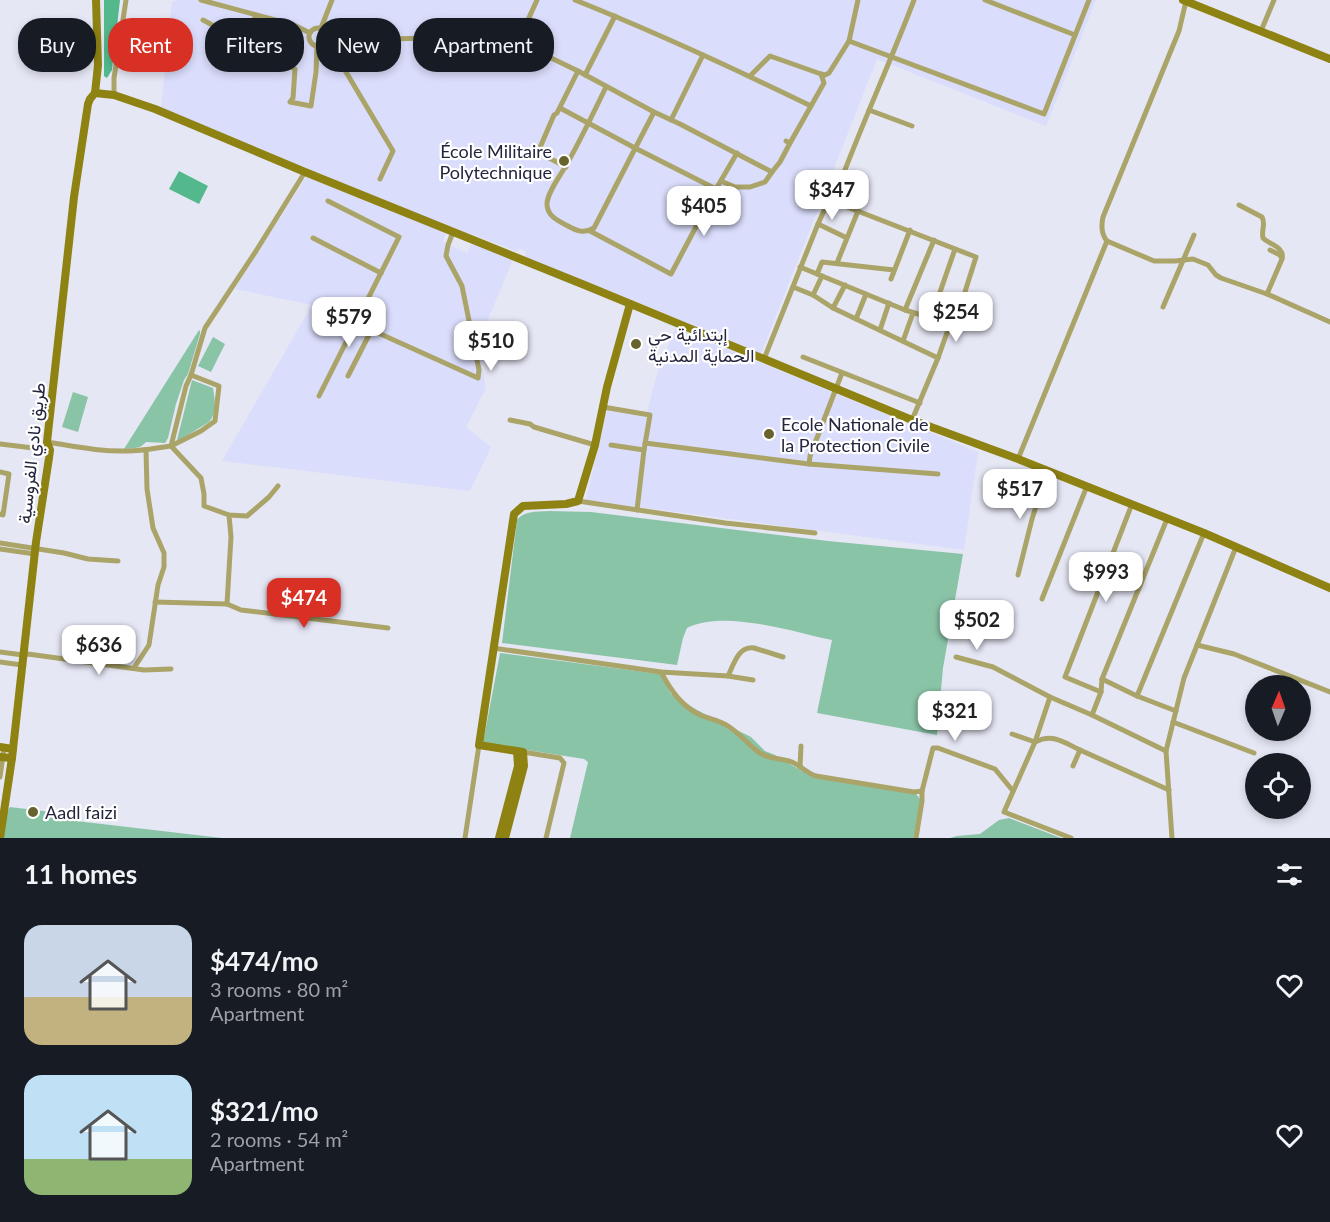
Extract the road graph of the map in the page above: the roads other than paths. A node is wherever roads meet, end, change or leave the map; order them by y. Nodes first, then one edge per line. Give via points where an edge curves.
1 (96, 0) edge
2 (126, 0) edge
3 (201, 0) edge
4 (332, 0) edge
5 (537, 0) edge
6 (575, 0) edge
7 (858, 0) edge
8 (914, 0) edge
9 (985, 0) edge
10 (1089, 0) edge
11 (1274, 0) edge
12 (1185, 1) edge
13 (256, 15) junction
14 (615, 16) junction
15 (254, 18) edge
16 (325, 18) edge
17 (529, 18) edge
18 (316, 29) edge
19 (1261, 31) junction
20 (310, 33) junction
21 (1075, 35) junction
22 (849, 40) junction
23 (316, 46) edge
24 (703, 55) junction
25 (892, 57) junction
26 (554, 59) edge
27 (1330, 59) edge
28 (578, 71) junction
29 (295, 72) edge
30 (316, 72) edge
31 (346, 72) edge
32 (821, 74) junction
33 (585, 75) junction
34 (750, 76) junction
35 (606, 87) junction
36 (95, 93) junction
37 (114, 95) junction
38 (811, 106) junction
39 (560, 108) junction
40 (869, 110) junction
41 (654, 112) junction
42 (671, 120) junction
43 (588, 123) junction
44 (912, 126) dead end
45 (635, 148) junction
46 (737, 153) junction
47 (566, 166) junction
48 (305, 172) junction
49 (772, 172) junction
50 (380, 179) dead end
51 (721, 181) junction
52 (716, 189) junction
53 (328, 201) dead end
54 (832, 204) junction
55 (1239, 205) dead end
56 (858, 211) junction
57 (818, 224) junction
58 (910, 230) junction
59 (590, 231) junction
60 (453, 232) junction
61 (1194, 235) dead end
62 (313, 238) dead end
63 (847, 238) junction
64 (934, 240) junction
65 (1107, 241) junction
66 (955, 249) junction
67 (1270, 250) dead end
68 (1282, 259) junction
69 (1184, 260) junction
70 (837, 263) junction
71 (800, 267) junction
72 (894, 270) junction
73 (381, 273) junction
74 (820, 275) junction
75 (891, 279) dead end
76 (845, 285) junction
77 (793, 287) junction
78 (866, 294) junction
79 (1267, 294) junction
80 (813, 295) junction
81 (889, 303) junction
82 (630, 304) junction
83 (1163, 307) dead end
84 (833, 308) junction
85 (905, 310) junction
86 (913, 313) junction
87 (931, 318) junction
88 (856, 319) junction
89 (357, 322) junction
90 (1330, 322) edge
91 (949, 327) junction
92 (880, 330) junction
93 (371, 331) junction
94 (903, 341) junction
95 (803, 357) dead end
96 (938, 358) junction
97 (764, 359) junction
98 (842, 373) junction
99 (190, 375) junction
100 (348, 376) dead end
101 (837, 389) junction
102 (319, 396) dead end
103 (920, 403) junction
104 (603, 407) junction
105 (510, 420) dead end
106 (912, 420) junction
107 (645, 443) junction
108 (0, 444) edge
109 (595, 445) junction
110 (611, 445) dead end
111 (48, 446) junction
112 (171, 446) junction
113 (146, 450) junction
114 (644, 450) junction
115 (1018, 459) junction
116 (809, 464) junction
117 (0, 472) edge
118 (1047, 472) junction
119 (938, 474) dead end
120 (278, 486) dead end
121 (1087, 486) junction
122 (579, 501) junction
123 (1132, 504) junction
124 (637, 510) junction
125 (0, 514) edge
126 (229, 515) junction
127 (1167, 519) junction
128 (815, 533) dead end
129 (1204, 533) junction
130 (0, 543) edge
131 (1236, 547) junction
132 (0, 549) edge
133 (35, 551) junction
134 (118, 561) dead end
135 (1017, 575) dead end
136 (1330, 588) edge
137 (1042, 599) dead end
138 (155, 602) junction
139 (227, 604) junction
140 (388, 628) dead end
141 (1197, 645) junction
142 (493, 648) junction
143 (0, 652) edge
144 (23, 655) junction
145 (783, 657) dead end
146 (956, 657) dead end
147 (0, 662) edge
148 (22, 665) junction
149 (134, 668) junction
150 (171, 669) dead end
151 (661, 672) junction
152 (728, 676) junction
153 (1102, 679) junction
154 (753, 680) dead end
155 (1330, 692) edge
156 (1101, 693) junction
157 (1137, 696) junction
158 (1050, 697) junction
159 (1176, 711) junction
160 (1092, 715) junction
161 (1173, 722) junction
162 (1012, 734) dead end
163 (1035, 742) junction
164 (479, 745) junction
165 (801, 746) dead end
166 (6, 748) edge
167 (1080, 750) junction
168 (1166, 751) junction
169 (520, 752) junction
170 (1254, 753) dead end
171 (5, 757) edge
172 (800, 766) junction
173 (1073, 766) dead end
174 (0, 777) edge
175 (1168, 790) junction
176 (922, 791) junction
177 (1013, 791) junction
178 (0, 838) edge
179 (465, 838) edge
180 (499, 838) edge
181 (505, 838) edge
182 (546, 838) edge
183 (916, 838) edge
184 (1071, 838) edge
185 (1172, 838) edge

1 - 36 main road, طريق نادي الفروسية
2 - 37 street
3 - 13 street
4 - 16 street
5 - 17 street
6 - 14 street
7 - 22 street
8 - 25 street
9 - 21 street
10 - 21 street
11 - 19 street
12 - 19 main road
12 - 65 street via 1179,31 1103,217 1101,228
13 - 15 street
13 - 20 street
14 - 24 street
14 - 33 street
18 - 20 street
19 - 27 main road
20 - 23 street via 310,42
21 - 25 street via 1044,114
22 - 25 street
22 - 32 street via 829,73
24 - 34 street
24 - 42 street
25 - 40 street
26 - 28 street
28 - 33 street
28 - 39 street
29 - 30 street via 290,102 311,106
31 - 50 street via 393,151
32 - 34 street via 770,56
32 - 38 street via 824,82
33 - 35 street
34 - 38 street
35 - 41 street
35 - 43 street
36 - 37 main road
36 - 111 main road, طريق نادي الفروسية via 88,105 74,197
37 - 48 main road
38 - 49 street
39 - 43 street
39 - 47 street via 537,151
40 - 44 street
40 - 54 street
41 - 42 street
41 - 45 street
42 - 46 street
43 - 45 street
43 - 47 street
45 - 52 street
45 - 59 street
46 - 49 street
46 - 51 street
47 - 59 street via 548,199 548,209 557,220 579,231
48 - 60 main road
48 - 99 street via 205,328
49 - 51 street via 765,182 750,187 735,187
51 - 52 street
52 - 59 street via 671,274
53 - 73 street via 399,237
54 - 56 street
54 - 57 street via 827,204
55 - 68 street via 1262,217 1263,238 1281,250
56 - 58 street
56 - 63 street
57 - 63 street
57 - 71 street
58 - 64 street
58 - 72 street
60 - 82 main road
60 - 93 street via 446,256 462,286 478,378
61 - 69 street
62 - 73 street
63 - 70 street
64 - 66 street
64 - 85 street
65 - 69 street via 1154,261
65 - 115 street
66 - 87 street
66 - 91 street via 976,257 957,317
67 - 68 street
68 - 79 street
69 - 79 street via 1193,259 1221,278
69 - 83 street
70 - 72 street
70 - 74 street via 822,262
71 - 74 street
71 - 77 street
72 - 75 street
73 - 89 street
74 - 76 street
74 - 80 street
76 - 78 street
76 - 84 street
77 - 80 street
77 - 97 street
78 - 81 street
78 - 88 street
79 - 90 street
80 - 84 street
81 - 85 street
81 - 92 street
82 - 97 main road
82 - 104 main road
84 - 88 street
85 - 86 street
86 - 87 street
86 - 94 street
87 - 91 street
88 - 92 street
89 - 93 street
89 - 102 street
91 - 96 street
92 - 94 street
93 - 100 street
94 - 96 street
95 - 98 street
96 - 103 street
97 - 101 main road
98 - 101 street
98 - 103 street
99 - 112 street
99 - 112 street via 219,386 215,421
101 - 106 main road
101 - 116 street
103 - 106 street
104 - 107 street via 650,415
104 - 109 main road
105 - 109 street
106 - 115 main road
107 - 114 street
107 - 116 street
108 - 111 street
109 - 122 main road
110 - 114 street
111 - 113 street
111 - 133 main road, طريق نادي الفروسية
112 - 113 street
112 - 126 street via 201,478 204,507
113 - 138 street via 153,528 164,553
114 - 124 street
115 - 118 main road
116 - 119 street
117 - 125 street via 9,474 3,515
118 - 121 main road
118 - 135 street
120 - 126 street via 247,516
121 - 123 main road
121 - 137 street
122 - 124 street
122 - 142 main road via 523,506 514,514
123 - 127 main road
123 - 156 street via 1065,677
124 - 128 street
126 - 139 street
127 - 129 main road
127 - 153 street
129 - 131 main road
129 - 157 street
130 - 133 street
131 - 136 main road
131 - 141 street
132 - 133 street
133 - 134 street
133 - 144 main road, طريق نادي الفروسية
138 - 139 street
138 - 149 street via 149,645
139 - 140 street via 241,610
141 - 155 street via 1234,654
141 - 159 street
142 - 151 street
142 - 164 main road
143 - 144 street
144 - 148 main road, طريق نادي الفروسية
144 - 149 street
145 - 152 street via 745,648
146 - 158 street via 993,667
147 - 148 street
148 - 166 main road, طريق نادي الفروسية
149 - 150 street
151 - 152 street
151 - 172 street via 682,703 730,728 769,758
152 - 154 street
153 - 156 street
153 - 157 street
156 - 160 street
157 - 159 street
158 - 160 street
158 - 163 street
159 - 161 street
160 - 168 street
161 - 168 street
161 - 170 street
162 - 163 street
163 - 167 street via 1051,737
163 - 177 street
164 - 169 main road
164 - 179 street
165 - 172 street
166 - 171 main road, طريق نادي الفروسية
167 - 173 street
167 - 175 street
168 - 175 street
169 - 180 main road
169 - 181 main road via 524,765
169 - 182 street via 560,758 564,763
171 - 174 street
171 - 178 main road, طريق نادي الفروسية
172 - 176 street via 816,776
175 - 185 street
176 - 177 street via 933,748 938,748 994,769
176 - 183 street
177 - 184 street via 1004,812

